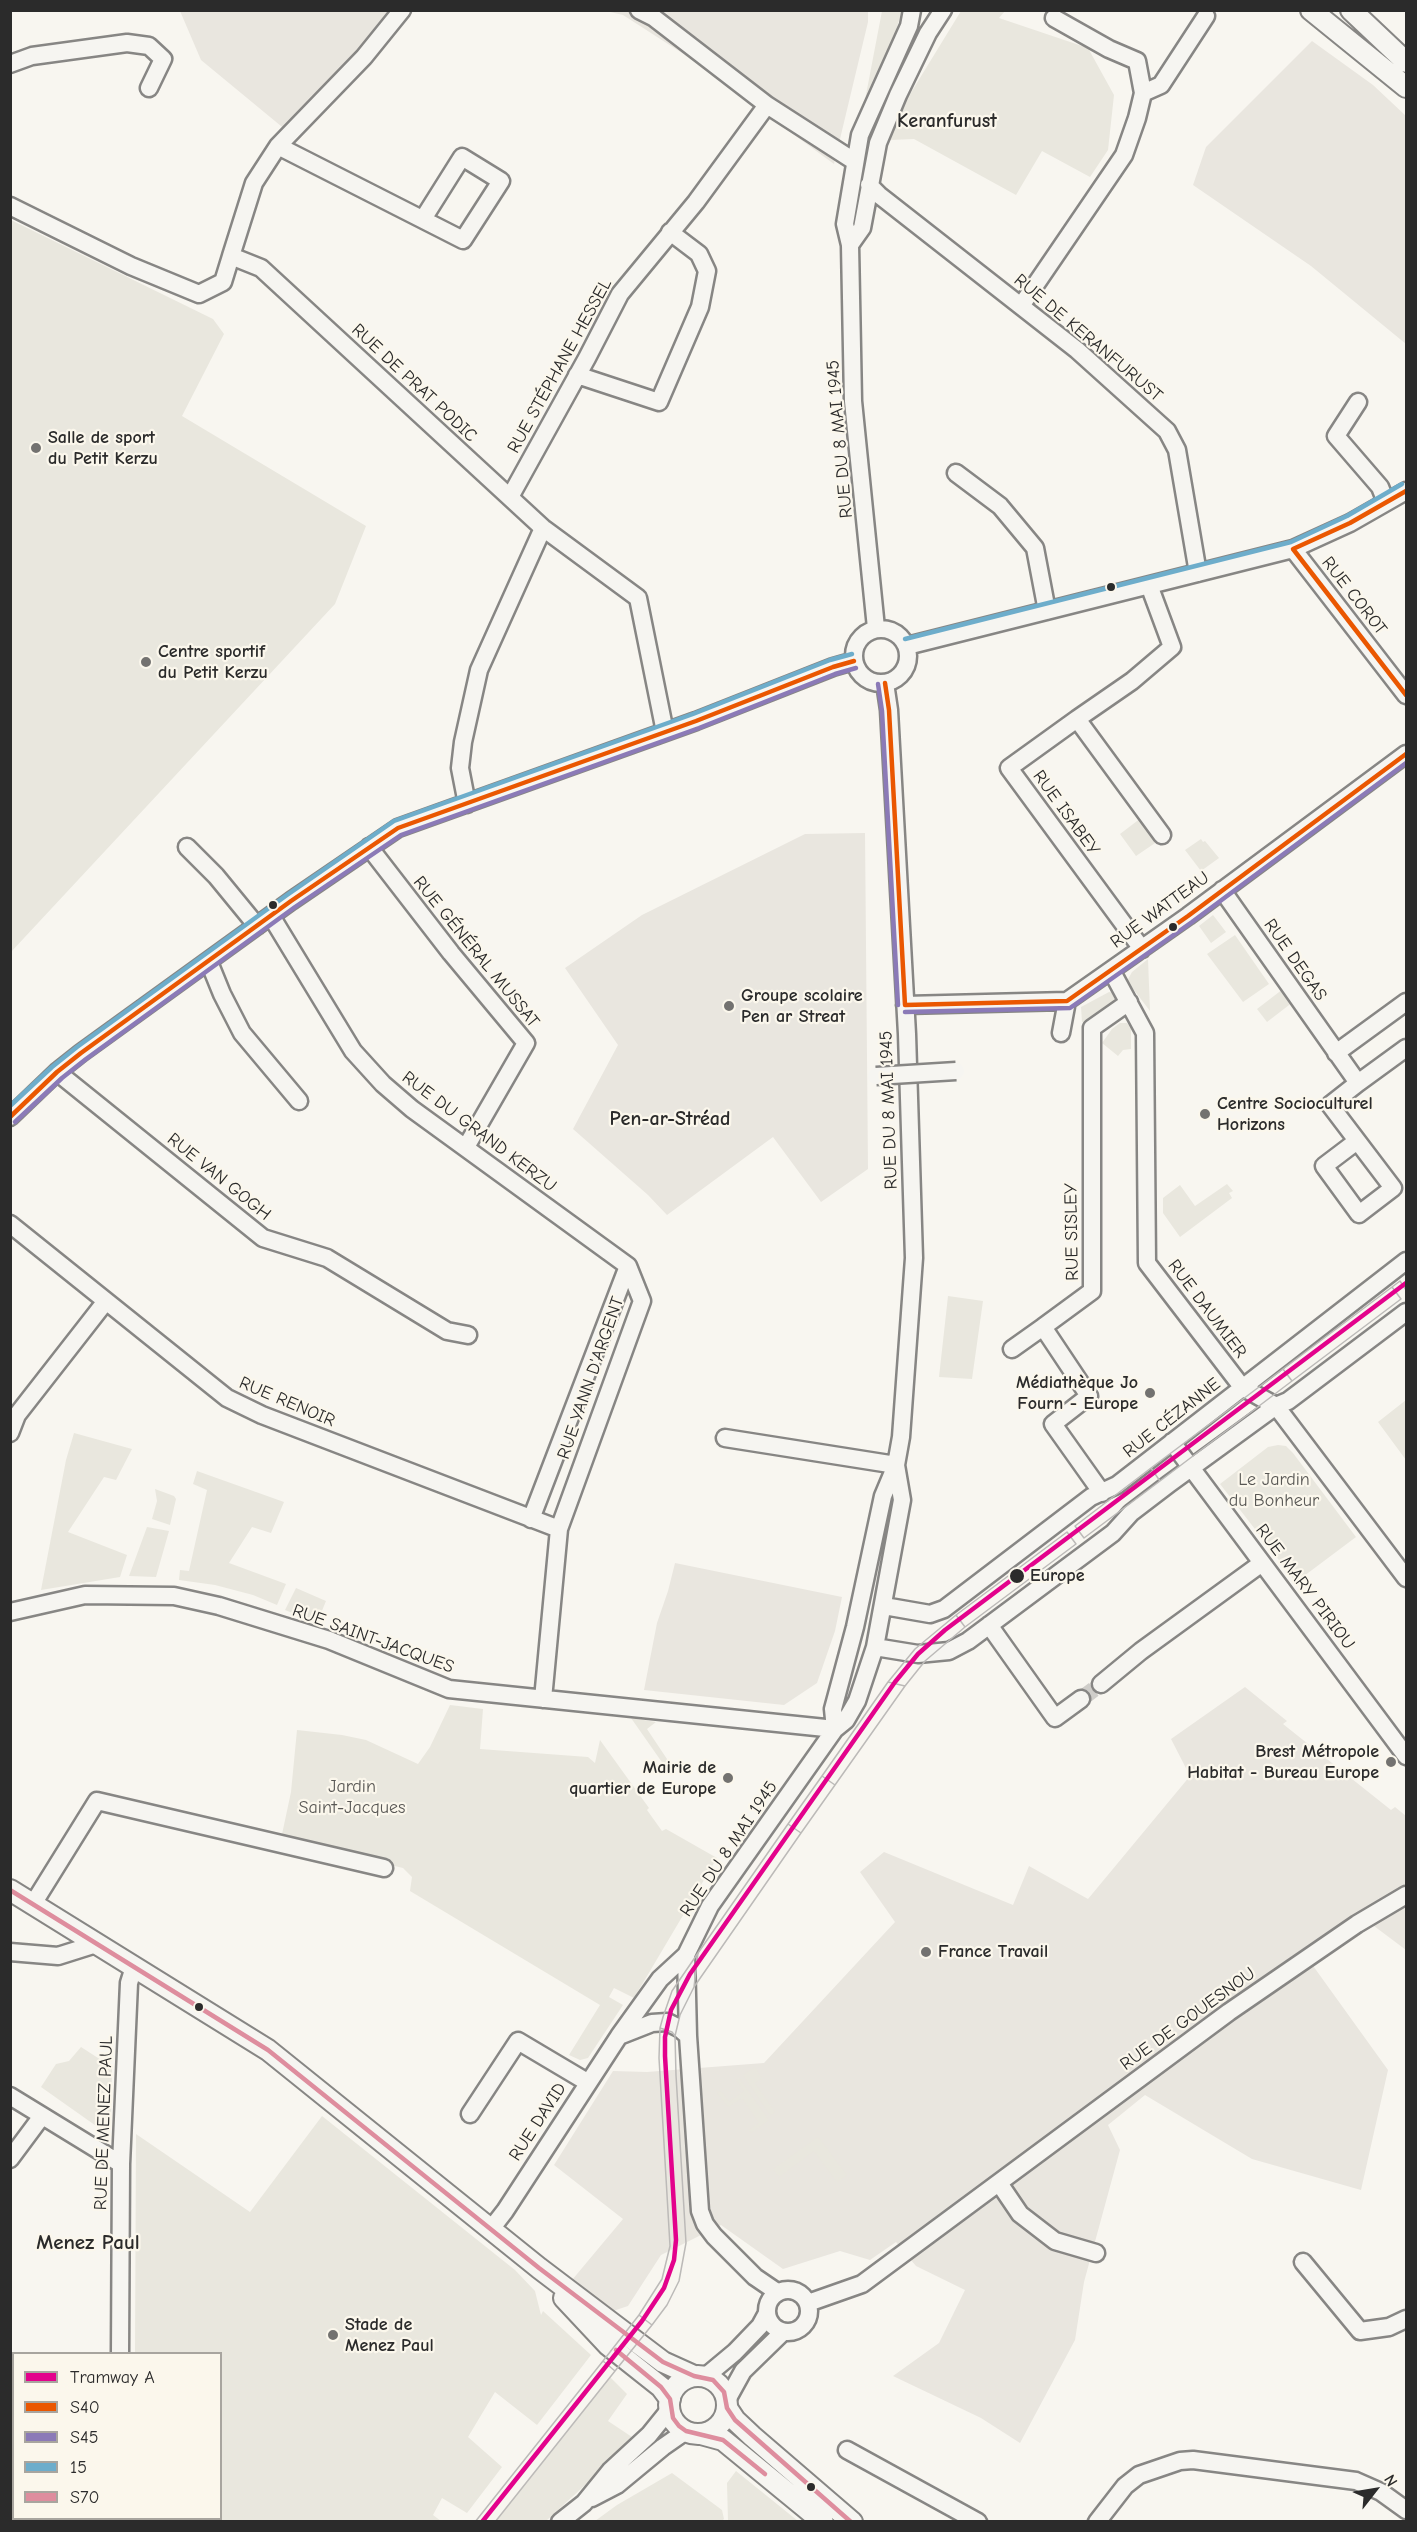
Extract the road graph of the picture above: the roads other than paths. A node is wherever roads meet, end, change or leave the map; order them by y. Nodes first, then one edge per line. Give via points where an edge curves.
1 (402, 10) edge
2 (639, 10) edge
3 (912, 10) edge
4 (943, 10) edge
5 (1311, 10) edge
6 (1351, 10) edge
7 (1206, 16) dead end
8 (1054, 18) dead end
9 (1407, 62) edge
10 (10, 64) edge
11 (1407, 87) edge
12 (149, 88) dead end
13 (1143, 93) junction
14 (767, 105) junction
15 (278, 146) junction
16 (854, 161) junction
17 (869, 185) junction
18 (10, 206) edge
19 (423, 219) junction
20 (670, 232) junction
21 (850, 245) junction
22 (231, 256) junction
23 (1021, 306) junction
24 (577, 375) junction
25 (1358, 402) dead end
26 (956, 474) dead end
27 (1407, 491) edge
28 (510, 497) junction
29 (1386, 502) junction
30 (543, 528) junction
31 (1293, 549) junction
32 (1198, 573) junction
33 (1149, 585) junction
34 (1047, 611) junction
35 (876, 628) junction
36 (907, 646) junction
37 (854, 661) junction
38 (885, 683) junction
39 (1407, 695) edge
40 (1077, 719) junction
41 (665, 732) junction
42 (1407, 754) edge
43 (466, 804) junction
44 (1162, 836) dead end
45 (187, 847) dead end
46 (369, 847) junction
47 (1222, 890) junction
48 (264, 921) junction
49 (1142, 948) junction
50 (209, 962) junction
51 (1111, 970) junction
52 (1067, 1001) junction
53 (1129, 1002) junction
54 (1407, 1002) edge
55 (905, 1005) junction
56 (1061, 1033) dead end
57 (1407, 1048) edge
58 (1336, 1053) junction
59 (956, 1071) dead end
60 (57, 1072) junction
61 (876, 1076) dead end
62 (1358, 1083) junction
63 (299, 1101) dead end
64 (10, 1117) edge
65 (1357, 1141) dead end
66 (466, 1147) junction
67 (10, 1224) edge
68 (1407, 1261) edge
69 (628, 1266) junction
70 (106, 1301) junction
71 (1407, 1312) edge
72 (1043, 1327) junction
73 (468, 1335) dead end
74 (1012, 1349) dead end
75 (1242, 1387) junction
76 (1276, 1406) junction
77 (10, 1433) edge
78 (725, 1438) dead end
79 (1172, 1443) junction
80 (896, 1465) junction
81 (1191, 1468) junction
82 (1102, 1493) junction
83 (531, 1519) junction
84 (558, 1529) junction
85 (1262, 1563) junction
86 (1407, 1578) edge
87 (884, 1606) junction
88 (10, 1612) edge
89 (989, 1625) junction
90 (875, 1647) junction
91 (1101, 1684) tunnel mouth
92 (543, 1699) junction
93 (1081, 1699) tunnel mouth
94 (835, 1729) junction
95 (1407, 1756) edge
96 (384, 1868) dead end
97 (10, 1890) edge
98 (1407, 1895) edge
99 (33, 1904) junction
100 (96, 1944) junction
101 (10, 1952) edge
102 (686, 1955) junction
103 (134, 1967) junction
104 (619, 2036) junction
105 (688, 2036) junction
106 (587, 2082) junction
107 (10, 2096) edge
108 (470, 2114) dead end
109 (42, 2116) junction
110 (10, 2159) edge
111 (121, 2164) junction
112 (999, 2183) junction
113 (491, 2229) junction
114 (1096, 2253) dead end
115 (1303, 2262) dead end
116 (539, 2268) junction
117 (777, 2292) junction
118 (807, 2303) junction
119 (766, 2315) junction
120 (1407, 2319) edge
121 (783, 2332) junction
122 (120, 2352) edge
123 (699, 2376) junction
124 (670, 2404) junction
125 (727, 2404) junction
126 (694, 2433) junction
127 (847, 2450) dead end
128 (584, 2503) junction
129 (1406, 2510) edge
130 (560, 2522) edge
131 (823, 2522) edge
132 (852, 2522) edge
133 (978, 2522) edge
134 (1097, 2522) edge
135 (1397, 2522) edge

1 - 15 street via 364,57
2 - 14 street
3 - 16 street, RUE DU 8 MAI 1945 via 909,26 860,135
4 - 17 street, RUE DU 8 MAI 1945 via 898,95 878,143
5 - 11 main road
6 - 9 main road
7 - 13 street via 1161,85
8 - 13 street via 1137,61
10 - 12 street via 33,56 127,43 149,46 163,59
13 - 23 street via 1124,155
14 - 16 street
14 - 20 street, RUE STÉPHANE HESSEL
15 - 19 street
15 - 22 street via 255,183
16 - 21 street, RUE DU 8 MAI 1945 via 845,224
17 - 21 street, RUE DU 8 MAI 1945 via 862,228
17 - 23 street, RUE DE KERANFURUST
18 - 22 street via 130,266 199,294 223,282
19 - 19 street via 463,240 501,181 462,158
20 - 24 street, RUE STÉPHANE HESSEL via 620,294
20 - 24 street via 699,254 707,272 700,307 659,402
21 - 35 street, RUE DU 8 MAI 1945 via 853,401
22 - 28 street, RUE DE PRAT PODIC via 261,268
23 - 32 street, RUE DE KERANFURUST via 1167,431 1177,450
24 - 28 street, RUE STÉPHANE HESSEL
25 - 29 street via 1336,436 1380,488
26 - 34 street via 1000,506 1035,548
27 - 29 street
28 - 30 street, RUE DE PRAT PODIC
29 - 31 street
30 - 41 street, RUE DE PRAT PODIC via 638,598
30 - 43 street via 479,669 460,768
31 - 32 street
31 - 39 street, RUE COROT
32 - 33 street
33 - 34 street
33 - 40 street, RUE ISABEY via 1172,646 1132,681
34 - 36 street
35 - 36 street via 895,632
35 - 37 street via 858,640
36 - 38 street via 905,670
37 - 38 street via 865,678
37 - 41 street
38 - 55 street, RUE DU 8 MAI 1945
40 - 44 street
40 - 49 street, RUE ISABEY via 1009,768
41 - 43 street
42 - 47 street, RUE WATTEAU
43 - 46 street via 398,828
45 - 48 street, RUE DU GRAND KERZU
46 - 48 street
46 - 66 street, RUE GÉNÉRAL MUSSAT via 526,1043
47 - 49 street, RUE WATTEAU
47 - 58 street, RUE DEGAS
48 - 50 street
48 - 66 street, RUE DU GRAND KERZU via 353,1052 397,1097
49 - 51 street, RUE WATTEAU
50 - 60 street
50 - 63 street via 242,1033
51 - 52 street, RUE WATTEAU
51 - 53 street, RUE DAUMIER
52 - 55 street
52 - 56 street
53 - 72 street, RUE SISLEY via 1092,1028 1092,1291
53 - 75 street, RUE DAUMIER via 1145,1033 1147,1263
54 - 58 street
55 - 80 street, RUE DU 8 MAI 1945 via 914,1258
57 - 62 street
58 - 62 street, RUE DEGAS
59 - 61 street, bridge
60 - 64 street
60 - 73 street, RUE VAN GOGH via 263,1238 327,1258 447,1331
62 - 65 street via 1330,1105
66 - 69 street, RUE DU GRAND KERZU
67 - 70 street, RUE RENOIR
68 - 75 street, RUE CÉZANNE
69 - 83 street, RUE YANN D'ARGENT
69 - 84 street, RUE YANN D'ARGENT via 642,1301
70 - 77 street via 17,1415
70 - 83 street, RUE RENOIR via 227,1398
71 - 76 street
72 - 74 street
72 - 82 street via 1089,1396 1053,1424
75 - 76 street, RUE DAUMIER
75 - 79 street, RUE CÉZANNE
76 - 81 street
76 - 86 street, RUE DAUMIER
78 - 80 street
79 - 81 street, RUE MARY PIRIOU
79 - 82 street, RUE CÉZANNE
80 - 87 street, RUE DU 8 MAI 1945 via 902,1500
80 - 94 street, RUE DU 8 MAI 1945 via 883,1496 833,1709
81 - 85 street, RUE MARY PIRIOU
81 - 89 street via 1131,1513 1113,1533
82 - 87 street, RUE CÉZANNE via 1091,1497 944,1609 930,1614
83 - 84 street, RUE RENOIR
84 - 92 street, RUE YANN D'ARGENT
85 - 91 street
85 - 95 street, RUE MARY PIRIOU
87 - 90 street, RUE DU 8 MAI 1945
88 - 92 street, RUE SAINT-JACQUES via 85,1595 174,1596 329,1640 449,1689
89 - 90 street via 949,1651 918,1654
89 - 93 street via 1055,1718
90 - 94 street, RUE DU 8 MAI 1945 via 857,1701 846,1720
92 - 94 street, RUE SAINT-JACQUES
94 - 102 street, RUE DU 8 MAI 1945 via 710,1906
96 - 99 street via 97,1801
97 - 99 main road
98 - 112 street, RUE DE GOUESNOU via 1357,1924 1229,2012
99 - 100 main road
100 - 101 street via 58,1956
100 - 103 main road
102 - 104 street, RUE DAVID via 660,1979
102 - 105 street, RUE DU 8 MAI 1945
103 - 111 street, RUE DE MENEZ PAUL via 129,1983
103 - 113 main road via 268,2050
104 - 105 street via 652,2023 668,2022
104 - 106 street, RUE DAVID
105 - 117 street, RUE DU 8 MAI 1945 via 700,2211 714,2236 755,2277
106 - 108 street via 518,2041
106 - 113 street, RUE DAVID
107 - 109 street
109 - 110 street
109 - 111 street
111 - 122 street, RUE DE MENEZ PAUL
112 - 114 street via 1020,2214 1055,2241
112 - 118 street, RUE DE GOUESNOU via 862,2284
113 - 116 main road
115 - 120 street via 1360,2331 1389,2327
116 - 123 main road via 663,2362
116 - 124 main road via 608,2345 662,2387
117 - 118 street via 791,2290
117 - 119 street via 768,2302
118 - 121 street via 806,2322 796,2331
119 - 121 street via 772,2326
119 - 123 street via 726,2361
121 - 125 street via 743,2371
123 - 124 main road via 682,2380 674,2389
123 - 125 main road via 719,2385
124 - 126 main road via 678,2426
124 - 128 street via 656,2429 610,2471
125 - 126 main road via 719,2426
125 - 132 main road via 735,2420
126 - 128 street via 663,2447 617,2485
126 - 131 main road via 723,2440
127 - 133 street
128 - 130 street
129 - 134 street via 1381,2492 1356,2481 1193,2460 1139,2475 1125,2486
129 - 135 street

